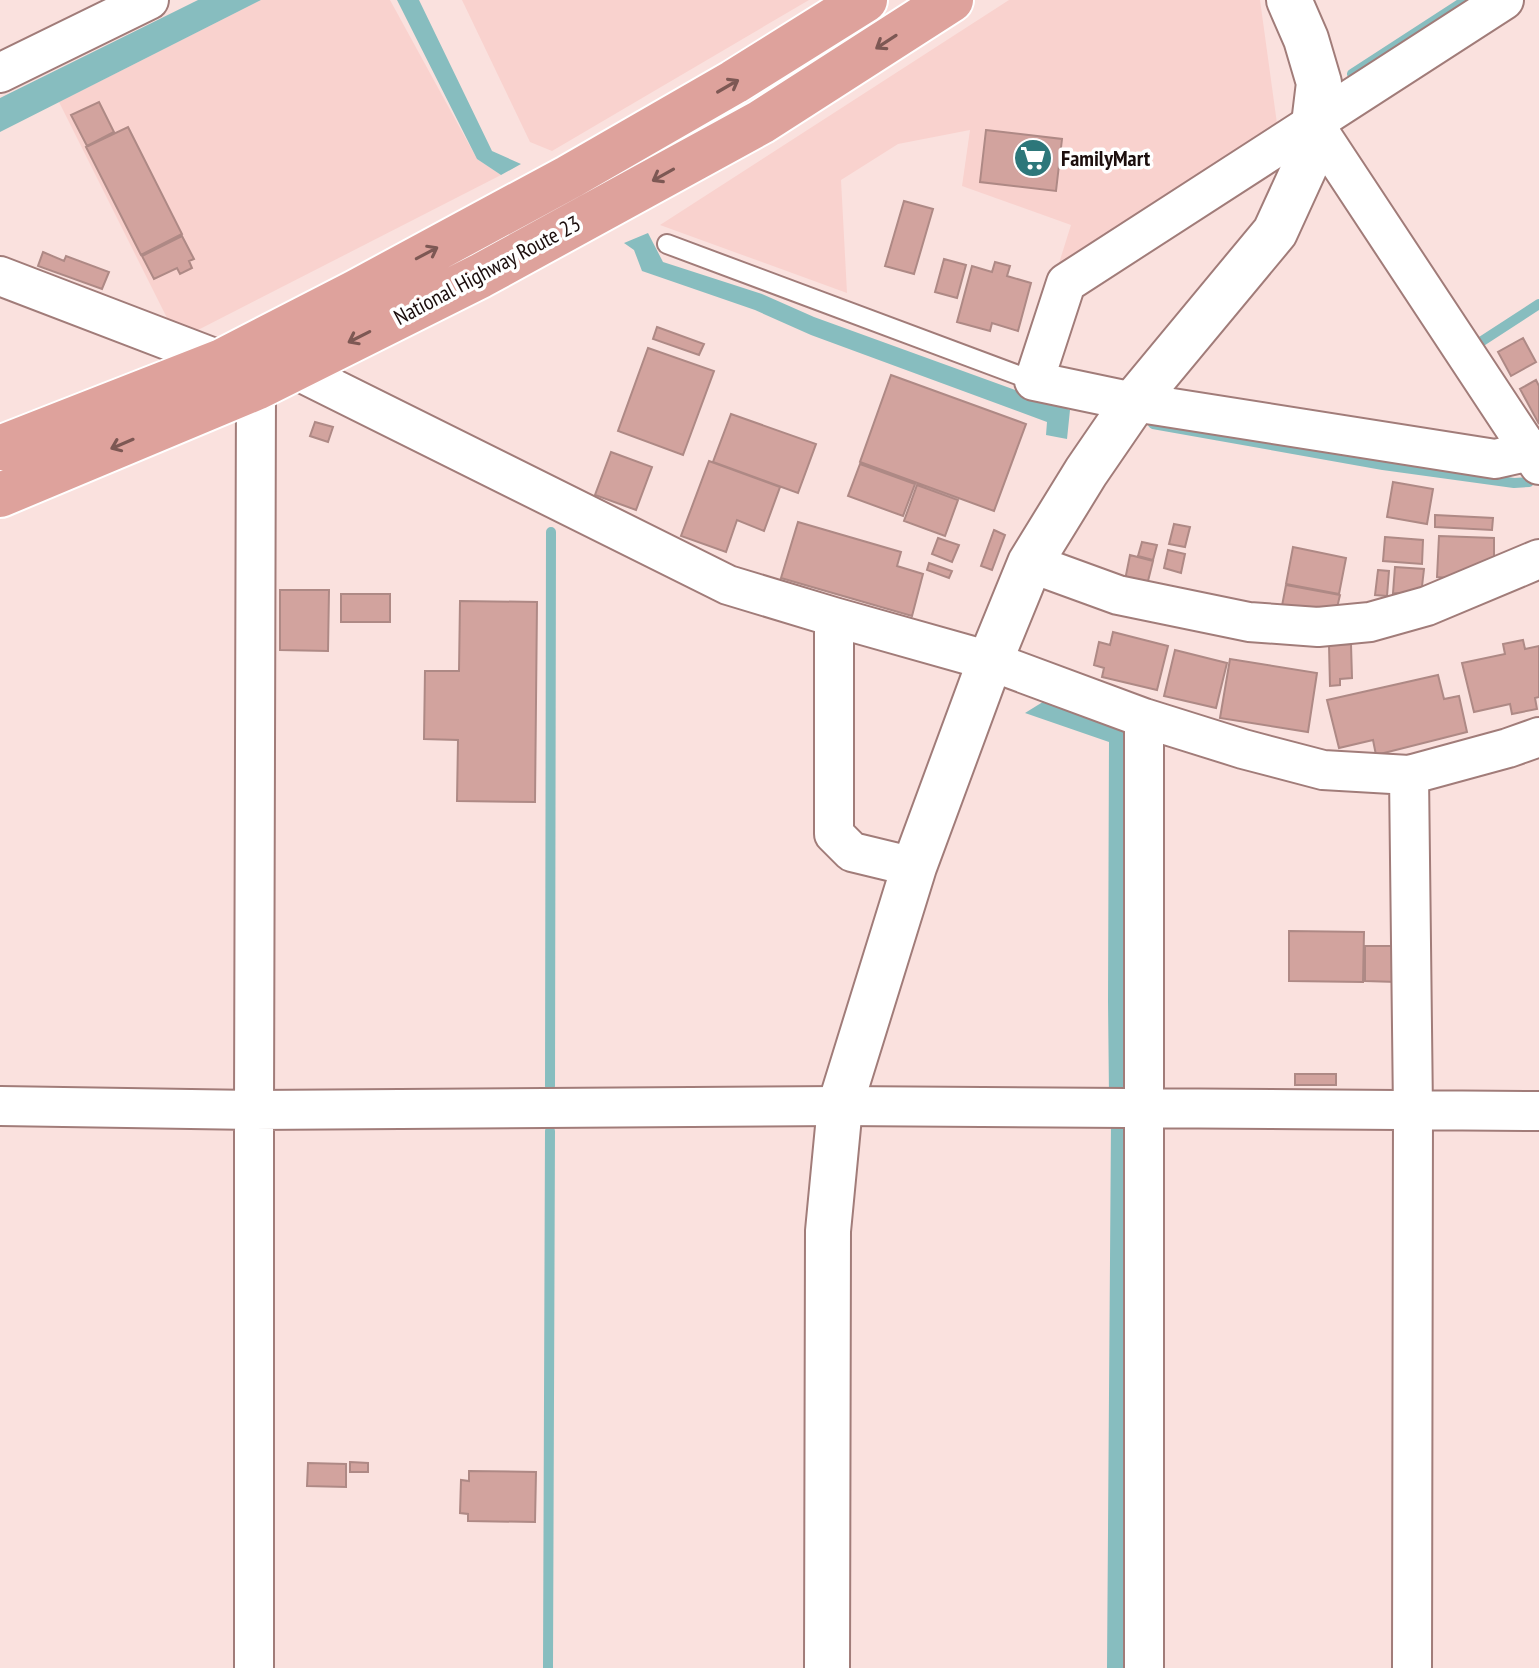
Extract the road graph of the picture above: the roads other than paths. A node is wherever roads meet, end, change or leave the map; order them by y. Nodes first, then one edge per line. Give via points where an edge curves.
1 (149, 0) edge
2 (865, 0) edge
3 (951, 0) edge
4 (1289, 0) edge
5 (1504, 0) edge
6 (0, 73) edge
7 (1314, 124) junction
8 (667, 244) dead end
9 (0, 276) edge
10 (222, 361) junction
11 (275, 379) junction
12 (1034, 381) junction
13 (1134, 402) junction
14 (0, 448) edge
15 (1537, 455) edge
16 (0, 495) edge
17 (1539, 559) edge
18 (1030, 563) junction
19 (834, 617) junction
20 (990, 661) junction
21 (1144, 718) junction
22 (1539, 737) edge
23 (1409, 775) junction
24 (914, 867) junction
25 (0, 1106) edge
26 (840, 1106) junction
27 (1125, 1108) junction
28 (254, 1110) junction
29 (1413, 1111) junction
30 (1539, 1111) edge
31 (254, 1668) edge
32 (827, 1668) edge
33 (1144, 1668) edge
34 (1412, 1668) edge

1 - 6 street
10 -> 2 highway, National Highway Route 23 via 569,177
3 -> 11 highway, National Highway Route 23 via 761,122 480,276
4 - 7 street via 1319,83
5 - 7 street
7 - 12 street via 1066,283
7 - 13 street via 1307,162 1275,232
7 - 15 street
8 - 12 lane
9 - 10 street
10 - 14 highway, National Highway Route 23
11 -> 16 highway, National Highway Route 23
11 - 19 street via 728,585
11 - 28 street
12 - 13 street
13 - 15 street via 1495,459
13 - 18 street
17 - 18 street via 1427,606 1370,622 1318,627 1249,622 1118,595
18 - 20 street
19 - 20 street
19 - 24 street via 834,834 852,852
20 - 21 street
20 - 24 street
21 - 23 street via 1323,770
21 - 27 street
22 - 23 street
23 - 29 street
24 - 26 street
25 - 28 street
26 - 27 street
26 - 28 street
26 - 32 street via 828,1231
27 - 29 street
27 - 33 street
28 - 31 street
29 - 30 street
29 - 34 street

